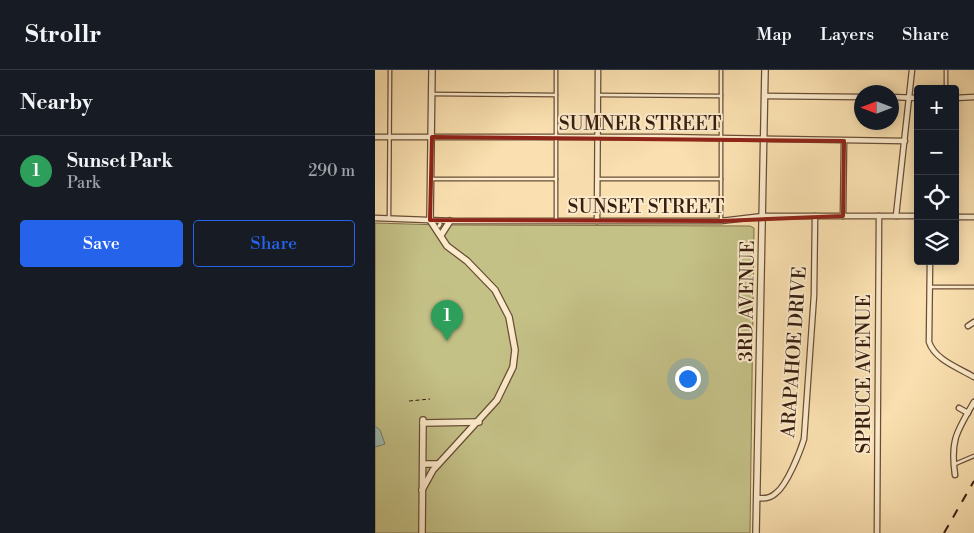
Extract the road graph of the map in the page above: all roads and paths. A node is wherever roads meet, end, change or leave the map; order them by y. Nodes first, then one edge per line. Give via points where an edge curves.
1 (389, 70) edge
2 (432, 70) edge
3 (556, 70) edge
4 (598, 70) edge
5 (721, 70) edge
6 (765, 70) edge
7 (912, 70) edge
8 (946, 70) edge
9 (946, 85) edge
10 (432, 94) junction
11 (556, 95) junction
12 (598, 95) junction
13 (721, 96) junction
14 (765, 96) junction
15 (854, 97) edge
16 (899, 97) edge
17 (910, 98) junction
18 (914, 98) edge
19 (959, 98) edge
20 (974, 98) edge
21 (375, 136) edge
22 (389, 137) junction
23 (431, 137) junction
24 (556, 137) junction
25 (598, 137) junction
26 (721, 138) junction
27 (764, 139) junction
28 (844, 141) junction
29 (905, 141) junction
30 (431, 179) junction
31 (556, 179) junction
32 (597, 179) junction
33 (721, 179) junction
34 (763, 216) junction
35 (815, 216) junction
36 (843, 216) junction
37 (879, 216) junction
38 (897, 216) junction
39 (914, 216) edge
40 (959, 217) edge
41 (974, 217) edge
42 (375, 218) edge
43 (389, 218) junction
44 (431, 220) junction
45 (450, 220) junction
46 (556, 221) junction
47 (597, 221) junction
48 (721, 221) junction
49 (441, 235) junction
50 (930, 265) edge
51 (929, 287) junction
52 (974, 287) edge
53 (974, 322) edge
54 (968, 326) dead end
55 (974, 377) edge
56 (430, 399) dead end
57 (409, 402) dead end
58 (974, 402) edge
59 (959, 408) dead end
60 (968, 413) junction
61 (479, 422) junction
62 (974, 456) edge
63 (423, 464) junction
64 (438, 464) junction
65 (953, 465) junction
66 (955, 475) dead end
67 (422, 490) junction
68 (757, 498) junction
69 (422, 533) edge
70 (756, 533) edge
71 (877, 533) edge

1 - 22 lane
2 - 10 street
3 - 11 lane
4 - 12 street
5 - 13 lane
6 - 14 street, 3RD AVENUE
7 - 17 street
8 - 9 lane
10 - 11 lane
10 - 23 street
11 - 24 lane
12 - 13 lane
12 - 25 street
13 - 26 lane
14 - 15 street
14 - 27 street, 3RD AVENUE
16 - 17 street
17 - 18 street
17 - 29 street
19 - 20 street
21 - 22 street, SUMNER STREET
22 - 23 street, SUMNER STREET
22 - 43 lane
23 - 24 street, SUMNER STREET
23 - 30 street
24 - 25 street, SUMNER STREET
24 - 31 lane
25 - 26 street, SUMNER STREET
25 - 32 street
26 - 27 street, SUMNER STREET
26 - 33 lane
27 - 28 street, SUMNER STREET
27 - 34 street, 3RD AVENUE
28 - 29 street, SUMNER STREET
28 - 36 street
29 - 38 street
30 - 31 lane
30 - 44 street
31 - 46 lane
32 - 33 lane
32 - 47 street
33 - 48 lane
34 - 35 street, SUNSET STREET
34 - 48 street, SUNSET STREET
34 - 68 street, 3RD AVENUE
35 - 36 street, SUNSET STREET
35 - 68 street, ARAPAHOE DRIVE via 814,295 804,438 779,491 767,498
36 - 37 street, SUNSET STREET
37 - 38 street, SUNSET STREET
37 - 71 street, SPRUCE AVENUE
38 - 39 street, SUNSET STREET
40 - 41 street
42 - 43 street, SUNSET STREET
43 - 44 street, SUNSET STREET
44 - 45 street, SUNSET STREET
44 - 49 street
45 - 46 street, SUNSET STREET
45 - 49 street
46 - 47 street, SUNSET STREET
47 - 48 street, SUNSET STREET
49 - 61 street via 447,246 467,260 495,290 507,310 513,330 513,367 497,400
50 - 51 street
51 - 52 lane
51 - 55 street via 929,342 932,349
53 - 54 street
56 - 57 path
58 - 60 street
59 - 60 street
60 - 65 street via 955,436
61 - 63 street via 423,422
61 - 64 street
62 - 65 lane
63 - 64 street
63 - 67 street
64 - 67 street
65 - 66 street
67 - 69 street
68 - 70 street, 3RD AVENUE

